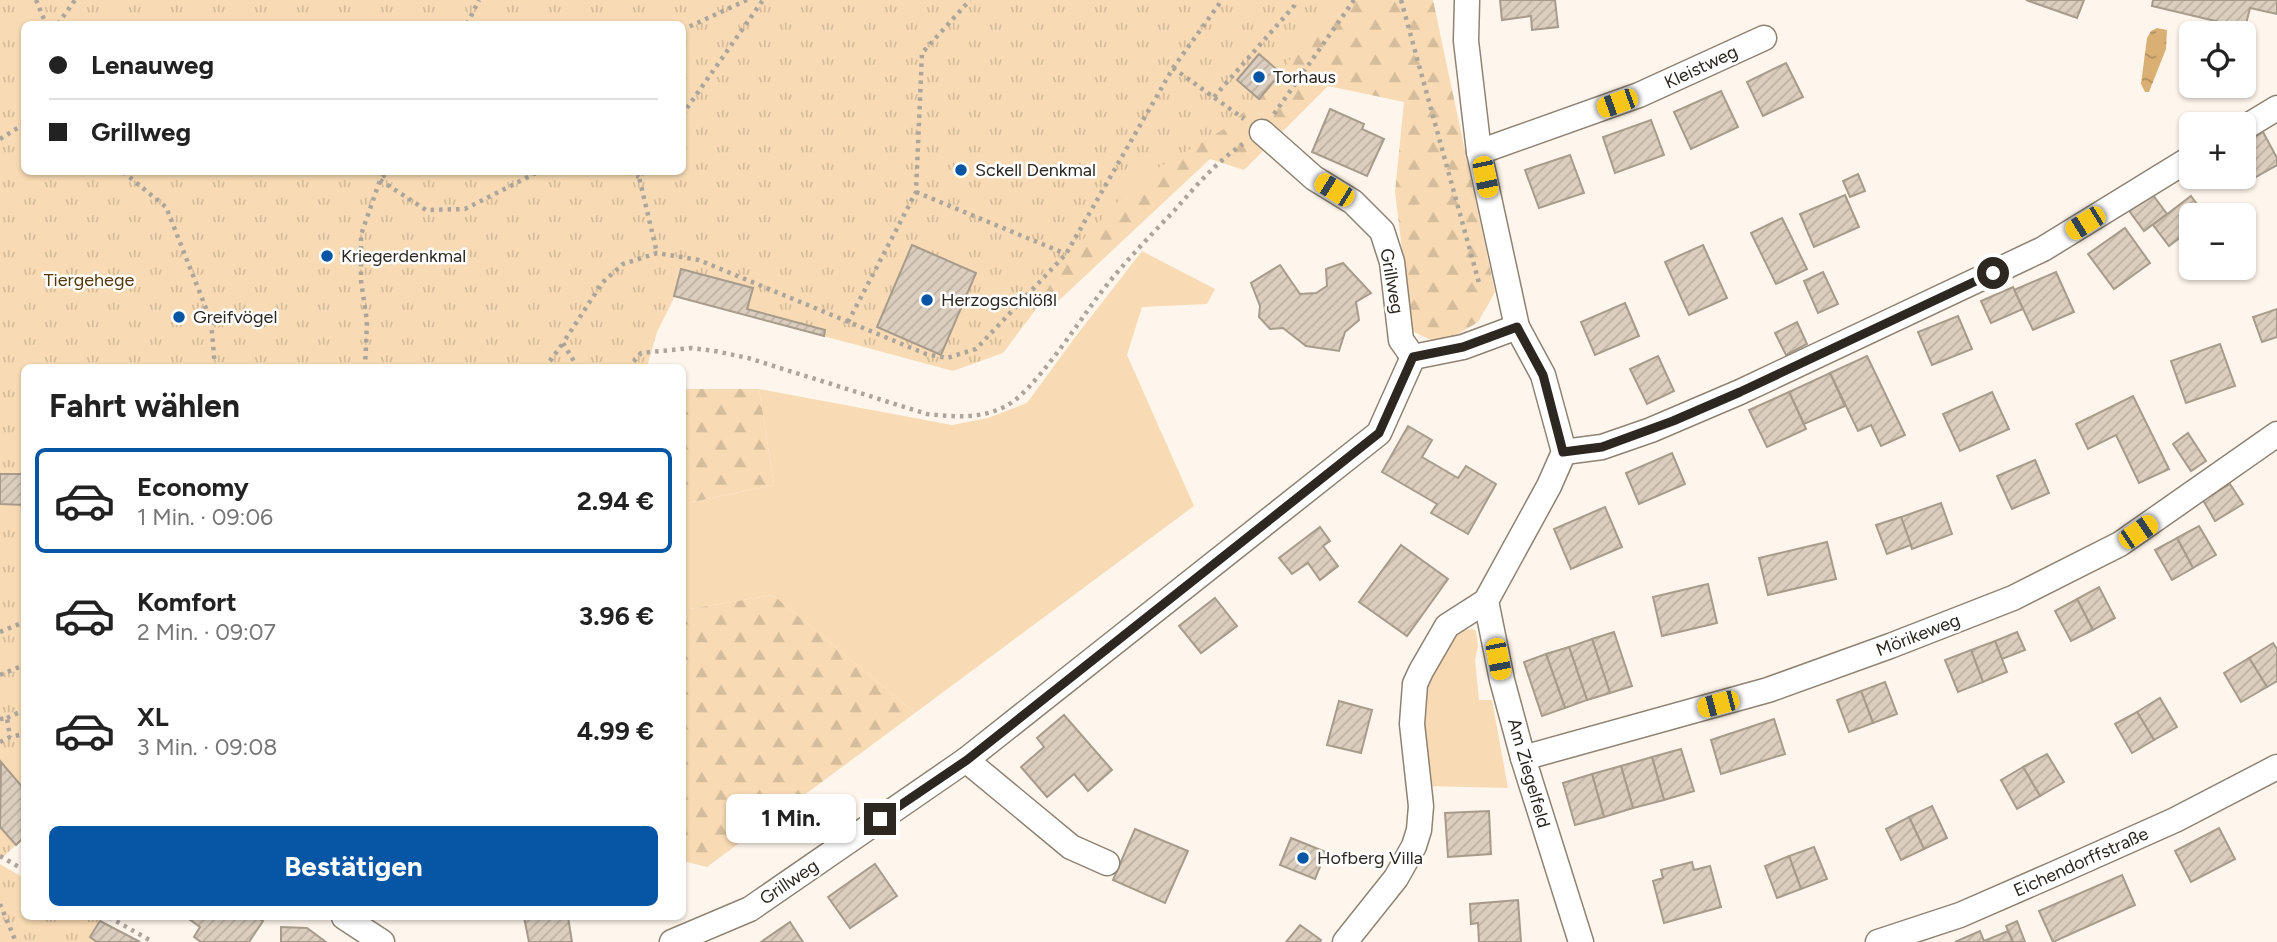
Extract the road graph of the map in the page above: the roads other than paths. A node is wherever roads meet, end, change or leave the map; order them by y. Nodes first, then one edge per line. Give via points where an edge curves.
1 (1467, 0) edge
2 (1764, 38) dead end
3 (2277, 108) edge
4 (2256, 121) edge
5 (1262, 132) road end
6 (1479, 152) junction
7 (2179, 165) edge
8 (1517, 327) junction
9 (1413, 357) junction
10 (2277, 434) edge
11 (1563, 452) junction
12 (1486, 601) junction
13 (1523, 758) junction
14 (967, 760) junction
15 (2277, 767) edge
16 (1107, 863) dead end
17 (349, 920) edge
18 (382, 942) edge
19 (672, 942) edge
20 (1345, 942) edge
21 (1581, 942) edge
22 (1878, 942) edge

1 - 6 street via 1465,41
2 - 6 street, Kleistweg via 1640,95
3 - 4 street
5 - 9 street, Grillweg via 1314,178 1353,202 1382,231 1392,262 1401,340
6 - 8 street
7 - 11 street via 2043,249 1740,392 1602,447
8 - 9 street via 1463,347
8 - 11 street via 1543,375
9 - 14 street, Grillweg via 1379,433
10 - 13 street, Mörikeweg via 2120,544 2013,598 1768,691
11 - 12 street
12 - 13 street, Am Ziegelfeld
12 - 20 street via 1447,626 1415,684 1412,724 1421,806 1419,830 1396,878
13 - 21 street, Am Ziegelfeld
14 - 16 street via 1071,847
14 - 19 street, Grillweg via 750,909
15 - 22 street, Eichendorffstraße via 2175,820 2054,874 1960,915
17 - 18 street

